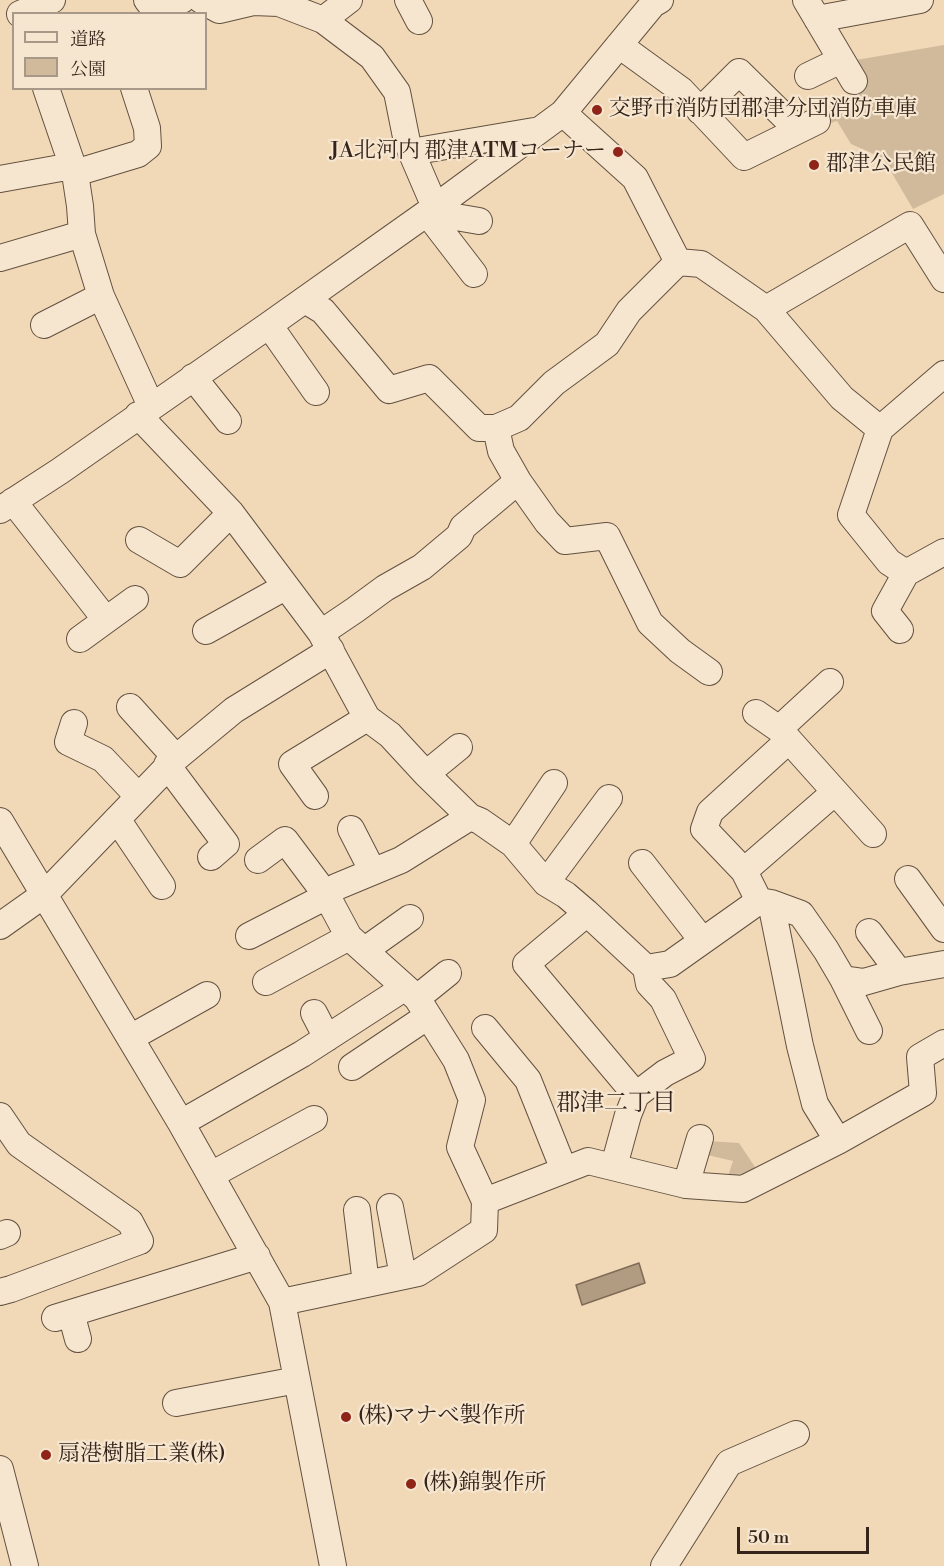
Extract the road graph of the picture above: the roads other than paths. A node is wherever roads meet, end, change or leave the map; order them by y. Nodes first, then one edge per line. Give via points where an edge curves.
1 (4, 0) edge
2 (52, 0) edge
3 (182, 0) edge
4 (201, 0) edge
5 (349, 0) edge
6 (920, 0) edge
7 (655, 1) edge
8 (146, 6) edge
9 (812, 9) edge
10 (25, 12) edge
11 (12, 15) edge
12 (323, 20) junction
13 (619, 45) junction
14 (808, 76) dead end
15 (47, 90) edge
16 (135, 90) edge
17 (700, 111) junction
18 (563, 113) junction
19 (540, 129) junction
20 (411, 152) junction
21 (73, 169) junction
22 (0, 179) edge
23 (436, 211) junction
24 (478, 221) dead end
25 (82, 234) junction
26 (7, 261) edge
27 (678, 262) junction
28 (474, 274) dead end
29 (944, 279) edge
30 (101, 296) junction
31 (305, 300) junction
32 (766, 309) junction
33 (44, 325) dead end
34 (269, 325) junction
35 (944, 374) edge
36 (193, 377) junction
37 (316, 392) dead end
38 (145, 410) junction
39 (228, 421) dead end
40 (496, 428) junction
41 (880, 429) junction
42 (518, 481) junction
43 (7, 506) edge
44 (231, 513) junction
45 (139, 540) dead end
46 (944, 552) edge
47 (906, 573) junction
48 (285, 587) junction
49 (135, 599) dead end
50 (106, 620) junction
51 (900, 630) dead end
52 (206, 631) dead end
53 (80, 639) dead end
54 (326, 641) junction
55 (709, 672) dead end
56 (830, 682) dead end
57 (130, 707) dead end
58 (756, 713) dead end
59 (367, 718) junction
60 (74, 723) dead end
61 (783, 735) junction
62 (459, 747) dead end
63 (171, 761) junction
64 (426, 774) junction
65 (554, 783) dead end
66 (835, 792) junction
67 (138, 796) junction
68 (315, 796) dead end
69 (609, 798) dead end
70 (470, 817) junction
71 (117, 819) junction
72 (0, 821) edge
73 (351, 829) dead end
74 (873, 834) dead end
75 (513, 844) junction
76 (211, 857) dead end
77 (258, 860) dead end
78 (642, 863) dead end
79 (372, 870) junction
80 (744, 871) junction
81 (908, 879) dead end
82 (546, 883) junction
83 (162, 886) dead end
84 (45, 894) junction
85 (327, 897) junction
86 (765, 902) junction
87 (587, 913) junction
88 (410, 918) dead end
89 (0, 926) edge
90 (944, 928) edge
91 (869, 932) dead end
92 (249, 936) dead end
93 (702, 940) junction
94 (357, 943) junction
95 (944, 964) edge
96 (646, 968) junction
97 (899, 972) junction
98 (448, 973) dead end
99 (843, 979) junction
100 (267, 982) dead end
101 (207, 995) dead end
102 (416, 1001) junction
103 (314, 1013) dead end
104 (485, 1028) dead end
105 (868, 1031) dead end
106 (130, 1038) junction
107 (327, 1038) junction
108 (944, 1043) edge
109 (352, 1067) dead end
110 (636, 1095) junction
111 (0, 1116) edge
112 (314, 1119) dead end
113 (181, 1123) junction
114 (700, 1138) dead end
115 (838, 1141) junction
116 (614, 1166) junction
117 (564, 1170) junction
118 (211, 1175) junction
119 (686, 1185) junction
120 (484, 1201) junction
121 (390, 1207) dead end
122 (357, 1210) dead end
123 (257, 1256) junction
124 (403, 1276) junction
125 (366, 1284) junction
126 (0, 1292) edge
127 (282, 1302) junction
128 (78, 1340) dead end
129 (297, 1380) junction
130 (177, 1403) dead end
131 (796, 1434) dead end
132 (0, 1469) edge
133 (25, 1566) edge
134 (333, 1566) edge
135 (664, 1566) edge

1 - 11 street
2 - 10 street
3 - 8 street
4 - 12 street via 219,10 253,2 279,3
5 - 12 street
6 - 9 street
7 - 13 street
9 - 14 street via 848,70
12 - 20 street via 372,57 397,92
13 - 17 street via 681,90
13 - 18 street
15 - 21 street
16 - 21 street via 147,128 148,146 138,154
17 - 17 street via 744,157 808,125 739,72
18 - 19 street
18 - 27 street via 635,178
19 - 20 street
19 - 23 street
20 - 23 street
21 - 22 street
21 - 25 street
23 - 24 street
23 - 28 street via 434,222
23 - 31 street
25 - 26 street
25 - 30 street
27 - 32 street via 700,264
27 - 40 street via 628,311 607,344 554,383 519,418
29 - 32 street via 910,225
30 - 33 street
30 - 38 street
31 - 34 street
31 - 40 street via 323,311 388,390 429,378 479,428
32 - 41 street via 842,398
34 - 36 street
34 - 37 street
35 - 41 street
36 - 38 street
36 - 39 street
38 - 43 street
38 - 44 street
40 - 42 street via 501,451
41 - 47 street via 850,515 889,562
42 - 54 street via 422,567 355,610
42 - 55 street via 565,541 607,537 650,623
43 - 50 street
44 - 45 street via 180,564
44 - 48 street
46 - 47 street
47 - 51 street via 885,611
48 - 52 street
48 - 54 street
49 - 50 street
50 - 53 street
54 - 59 street
54 - 63 street
56 - 61 street
57 - 63 street
58 - 61 street
59 - 64 street via 390,735
59 - 68 street via 288,759
60 - 67 street via 68,742 103,759
61 - 66 street
61 - 80 street via 710,812 704,830
62 - 64 street
63 - 67 street
63 - 76 street via 226,844
64 - 70 street
65 - 75 street
66 - 74 street
66 - 80 street
67 - 71 street
69 - 82 street
70 - 75 street
70 - 79 street via 401,860
71 - 83 street
71 - 84 street
72 - 84 street
73 - 79 street
75 - 82 street
77 - 85 street via 292,834
78 - 93 street
79 - 85 street via 336,887
80 - 86 street
81 - 90 street
82 - 87 street
84 - 89 street
84 - 106 street
85 - 92 street
85 - 94 street
86 - 93 street
86 - 99 street via 801,914
86 - 115 street via 815,1104
87 - 96 street
87 - 110 street via 526,964
88 - 94 street
91 - 97 street
93 - 96 street via 670,964
94 - 100 street
94 - 102 street
95 - 97 street
96 - 110 street via 649,984 663,999 692,1059 664,1073
97 - 99 street via 864,982
98 - 102 street
99 - 105 street
101 - 106 street
102 - 107 street
102 - 109 street
102 - 120 street via 456,1060 472,1100 460,1148
103 - 107 street
104 - 117 street via 528,1080
106 - 113 street
107 - 113 street
108 - 115 street via 920,1056 927,1103
110 - 116 street
111 - 126 street via 19,1144 130,1222 140,1240
112 - 118 street
113 - 118 street
114 - 119 street
115 - 119 street via 743,1189
116 - 117 street via 588,1161
116 - 119 street
117 - 120 street
118 - 123 street
120 - 124 street via 484,1230 418,1273
121 - 124 street
122 - 125 street
123 - 127 street
123 - 128 street via 63,1315
124 - 125 street
125 - 127 street
127 - 129 street
129 - 130 street
129 - 134 street
131 - 135 street via 729,1463
132 - 133 street

